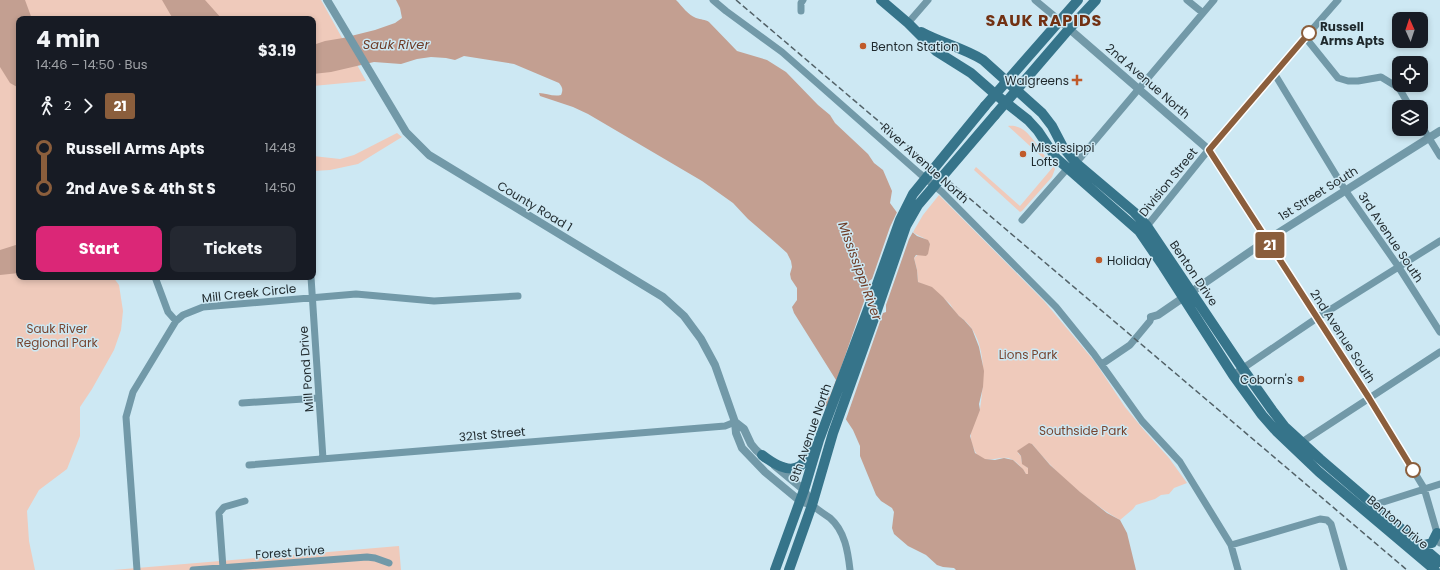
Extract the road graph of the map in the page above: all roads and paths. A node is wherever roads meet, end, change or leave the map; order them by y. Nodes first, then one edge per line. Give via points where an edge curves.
1 (327, 0) edge
2 (713, 0) edge
3 (802, 0) edge
4 (881, 0) edge
5 (928, 0) edge
6 (1035, 0) edge
7 (1078, 0) edge
8 (1096, 0) edge
9 (1187, 0) edge
10 (1214, 0) edge
11 (1336, 1) edge
12 (801, 11) dead end
13 (1203, 13) junction
14 (1059, 20) junction
15 (908, 23) junction
16 (1069, 29) junction
17 (1305, 37) junction
18 (1274, 72) junction
19 (1006, 81) junction
20 (1139, 89) junction
21 (1016, 90) junction
22 (995, 94) junction
23 (1406, 100) edge
24 (1006, 102) junction
25 (1440, 131) edge
26 (1429, 138) junction
27 (1209, 150) junction
28 (1440, 156) edge
29 (1072, 166) junction
30 (1345, 190) junction
31 (1022, 220) dead end
32 (1143, 229) junction
33 (1267, 240) junction
34 (1440, 241) edge
35 (1398, 266) junction
36 (156, 280) edge
37 (312, 280) edge
38 (1188, 295) junction
39 (518, 296) dead end
40 (313, 298) junction
41 (1151, 317) joint
42 (1317, 318) junction
43 (176, 321) junction
44 (1440, 332) edge
45 (1440, 352) edge
46 (1102, 364) junction
47 (1243, 369) junction
48 (1233, 375) junction
49 (319, 398) junction
50 (1369, 398) junction
51 (242, 403) dead end
52 (735, 422) junction
53 (819, 440) junction
54 (1298, 446) junction
55 (762, 455) junction
56 (323, 459) junction
57 (249, 465) dead end
58 (1440, 484) edge
59 (1424, 488) junction
60 (804, 490) junction
61 (245, 501) dead end
62 (800, 501) junction
63 (812, 505) junction
64 (1374, 505) junction
65 (1439, 538) edge
66 (1231, 545) junction
67 (1420, 546) junction
68 (1440, 562) edge
69 (389, 563) dead end
70 (223, 568) junction
71 (137, 570) edge
72 (193, 570) edge
73 (774, 570) edge
74 (789, 570) edge
75 (850, 570) edge
76 (1238, 570) edge
77 (1344, 570) edge
78 (1435, 570) edge

1 - 52 street, County Road 1 via 406,132 429,155 663,297 684,316 701,339 715,365
2 - 46 street, River Avenue North via 782,52 942,192 1056,307
3 - 12 street
4 - 15 main road, Benton Drive
5 - 15 street
6 - 14 street, 2nd Avenue North
7 - 14 main road, 9th Avenue North
8 - 16 main road, 9th Avenue North
9 - 13 street
10 - 13 street
11 - 17 street, Division Street
13 - 20 street
14 - 16 street, 2nd Avenue North
14 - 19 main road, 9th Avenue North
15 - 19 main road, Benton Drive via 938,41 976,56
15 - 22 main road, Benton Drive via 936,51 971,73
16 - 20 street, 2nd Avenue North
16 - 21 main road, 9th Avenue North
17 - 18 street, Division Street
17 - 23 street via 1338,78 1358,81 1381,77 1399,88
18 - 27 street, Division Street
18 - 30 street, 3rd Avenue South
19 - 21 main road, Benton Drive
19 - 22 main road, 9th Avenue North
20 - 27 street, 2nd Avenue North
20 - 29 street
21 - 24 main road, 9th Avenue North
21 - 29 main road, Benton Drive via 1047,119
22 - 24 main road, Benton Drive
22 - 53 main road, 9th Avenue North, bridge via 913,194 900,220
24 - 29 main road, Benton Drive via 1034,126 1051,152
24 - 63 main road, 9th Avenue North, bridge via 918,205 906,226 833,433
25 - 26 street, 1st Street South
26 - 28 street
26 - 30 street, 1st Street South
27 - 32 street, Division Street
27 - 33 street, 2nd Avenue South
29 - 31 street
29 - 32 main road, Benton Drive
30 - 33 street, 1st Street South
30 - 35 street, 3rd Avenue South
32 - 38 main road, Benton Drive via 1163,266
33 - 38 street, 1st Street South
33 - 42 street, 2nd Avenue South
34 - 35 street
35 - 42 street
35 - 44 street, 3rd Avenue South
36 - 43 street via 168,312
37 - 40 street, Mill Pond Drive
38 - 41 street, 1st Street South
38 - 47 main road, Benton Drive
38 - 48 main road, Benton Drive
39 - 40 street, Mill Creek Circle via 434,301 356,294
40 - 43 street, Mill Creek Circle via 203,307 183,315
40 - 49 street, Mill Pond Drive
41 - 46 street, 1st Street South via 1130,345
42 - 47 street
42 - 50 street, 2nd Avenue South
43 - 71 street, Mill Creek Circle via 132,392 126,417
45 - 50 street
46 - 66 street, River Avenue North via 1142,421 1180,462
47 - 48 street
47 - 54 main road, Benton Drive
48 - 54 main road, Benton Drive via 1262,415
49 - 51 street
49 - 56 street, Mill Pond Drive
50 - 54 street
50 - 59 street, 2nd Avenue South
52 - 55 street, County Road 1 via 744,429 751,444
52 - 56 street, 321st Street via 725,426
52 - 62 street, County Road 1 via 742,448 765,472
53 - 55 main road via 800,466 793,468 784,467
53 - 60 main road, 9th Avenue North
54 - 64 main road, Benton Drive
54 - 78 main road, Benton Drive via 1319,472
55 - 60 street, County Road 1
56 - 57 street, 321st Street
58 - 59 street
59 - 64 street
59 - 65 street, 2nd Avenue South
60 - 62 main road, 9th Avenue North
60 - 63 street
61 - 70 street via 224,507 219,513
62 - 63 street
62 - 73 main road, 9th Avenue North
63 - 74 main road, 9th Avenue North
63 - 75 street via 831,519 842,534 848,551
64 - 67 main road, Benton Drive
65 - 67 main road
66 - 76 street, River Avenue North
66 - 77 street via 1320,519 1327,520 1331,524
67 - 68 main road, Benton Drive
69 - 70 street, Forest Drive via 367,557
70 - 72 street, Forest Drive

